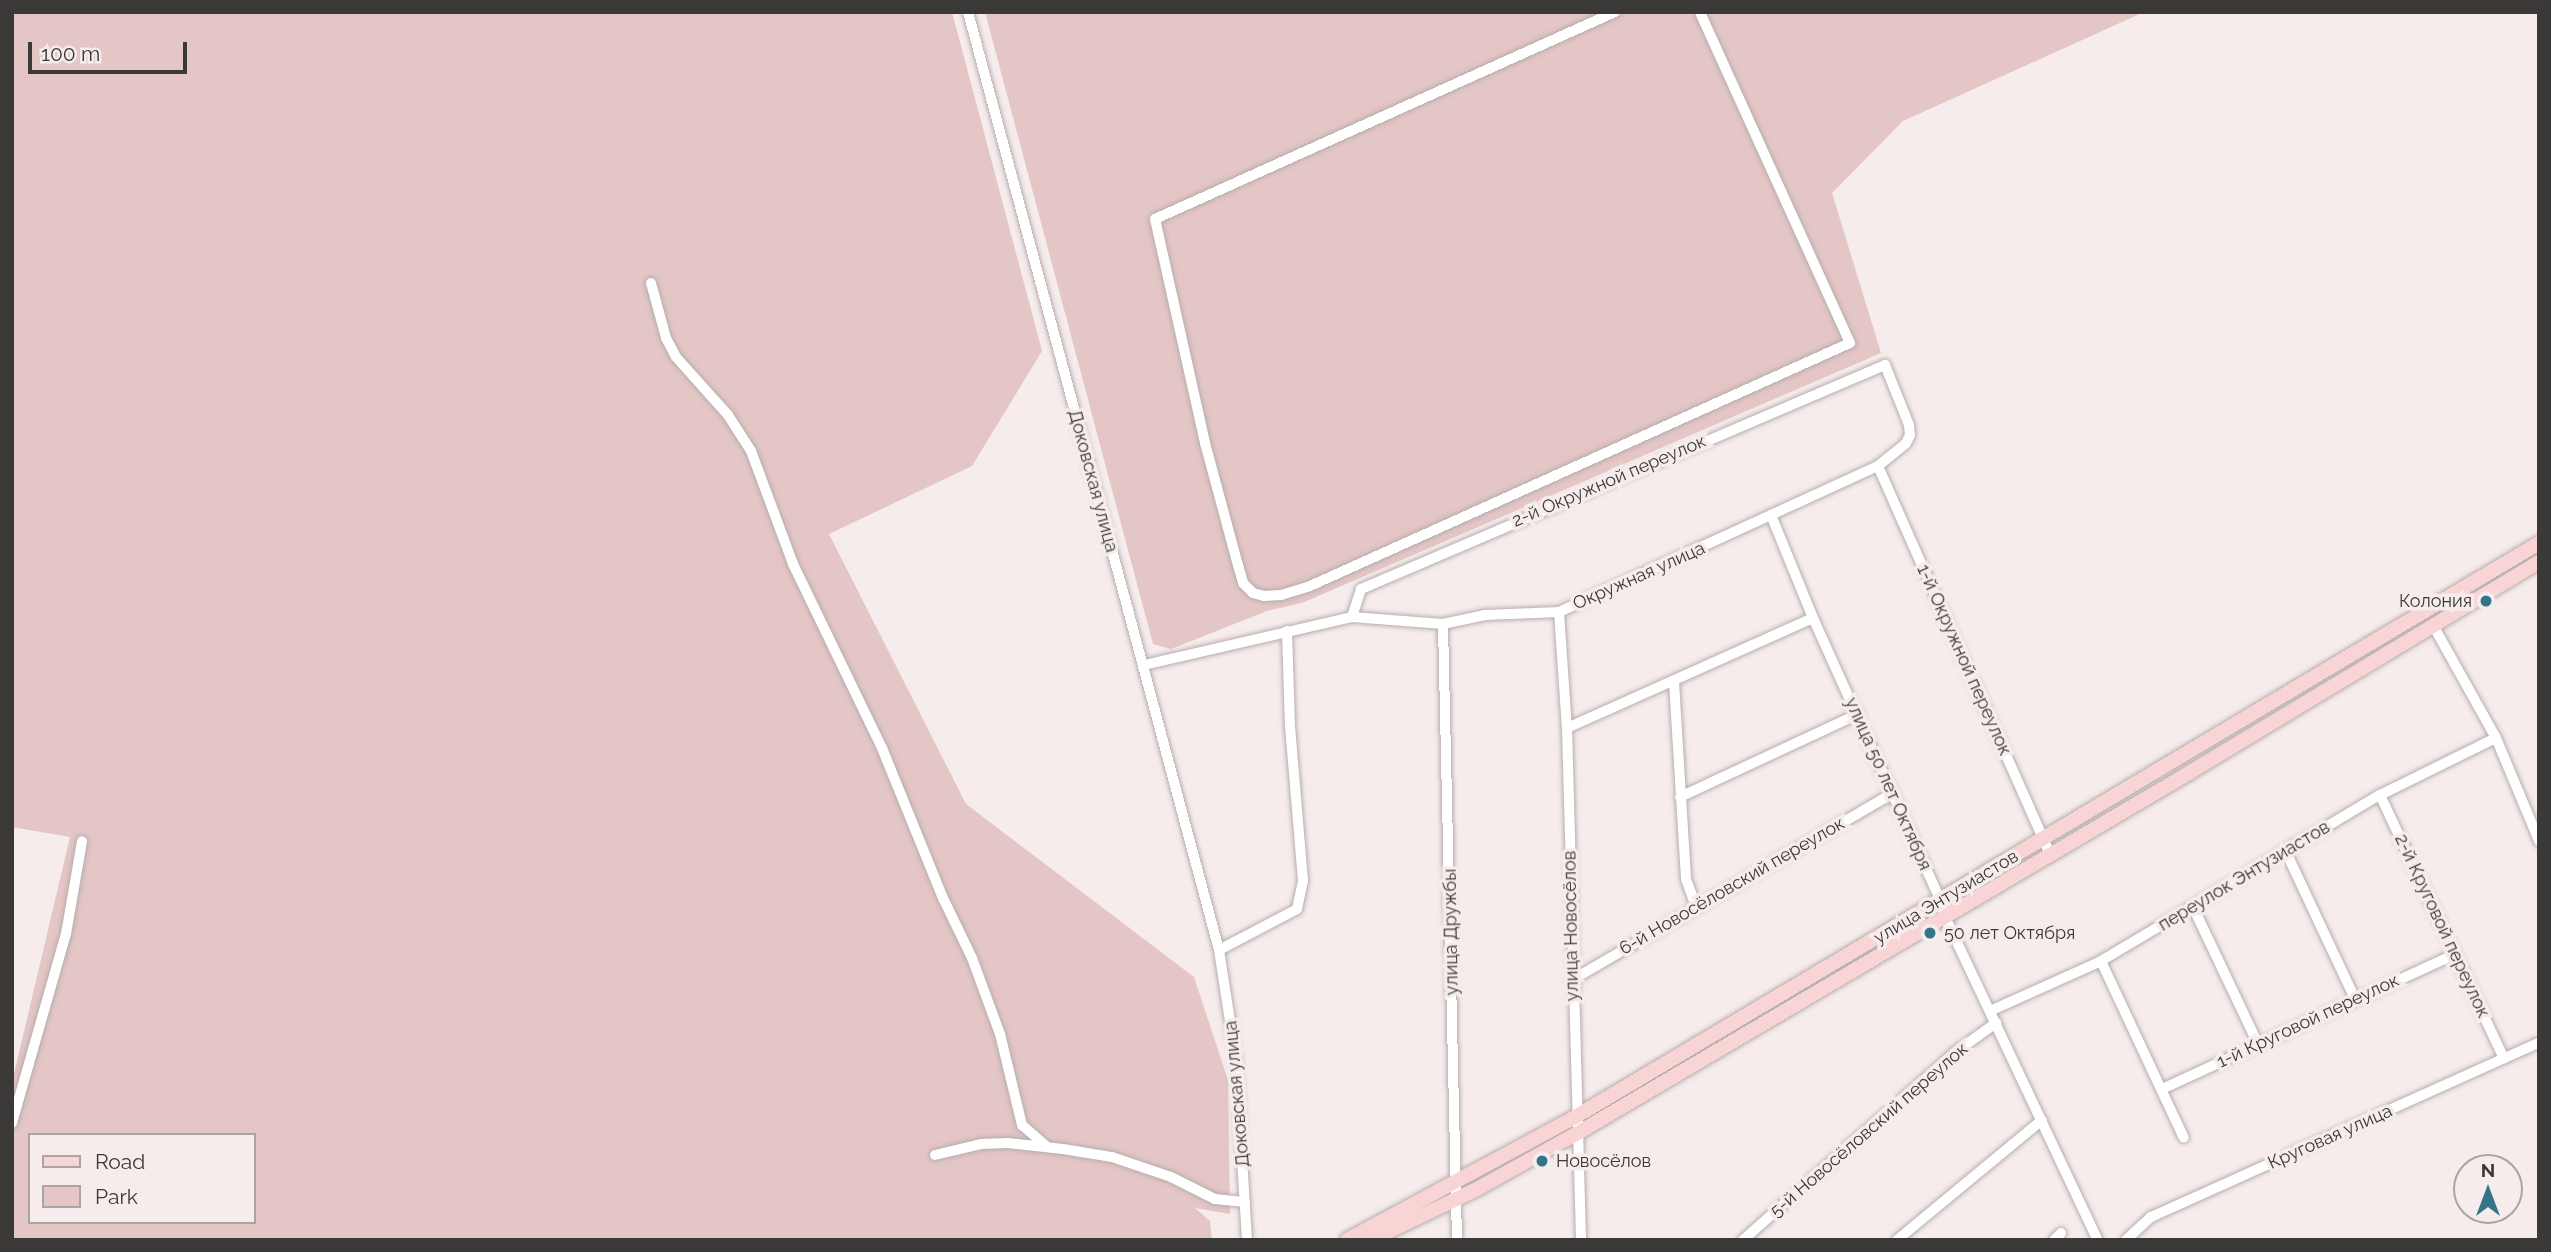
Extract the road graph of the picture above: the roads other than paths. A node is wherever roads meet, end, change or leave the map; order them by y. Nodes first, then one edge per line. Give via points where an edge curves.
1 (968, 12) edge
2 (1615, 12) edge
3 (1700, 12) edge
4 (651, 283) dead end
5 (1885, 365) joint
6 (1878, 466) junction
7 (1771, 515) junction
8 (2539, 543) edge
9 (2539, 562) edge
10 (1559, 612) junction
11 (1352, 617) junction
12 (1813, 618) junction
13 (1443, 624) junction
14 (2434, 627) junction
15 (1287, 631) junction
16 (1144, 665) junction
17 (1674, 682) junction
18 (1858, 715) junction
19 (1567, 728) junction
20 (2496, 738) junction
21 (1893, 793) junction
22 (2381, 794) junction
23 (1680, 797) junction
24 (2043, 838) junction
25 (82, 841) dead end
26 (2539, 841) edge
27 (2285, 850) junction
28 (2050, 855) junction
29 (1941, 901) junction
30 (1696, 906) junction
31 (2193, 906) junction
32 (1945, 917) junction
33 (1219, 950) junction
34 (2455, 954) junction
35 (2101, 961) junction
36 (1572, 980) junction
37 (2355, 999) junction
38 (1990, 1011) junction
39 (1996, 1023) junction
40 (2539, 1043) edge
41 (2258, 1044) junction
42 (2504, 1058) junction
43 (2162, 1090) junction
44 (1575, 1117) junction
45 (2042, 1120) junction
46 (12, 1123) edge
47 (1576, 1134) junction
48 (2184, 1138) dead end
49 (1047, 1147) junction
50 (935, 1155) dead end
51 (1457, 1189) junction
52 (1245, 1202) junction
53 (1247, 1240) edge
54 (1347, 1240) edge
55 (1371, 1240) edge
56 (1457, 1240) edge
57 (1581, 1240) edge
58 (1743, 1240) edge
59 (1897, 1240) edge
60 (2098, 1240) edge
61 (2126, 1240) edge

1 - 16 street, Доковская улица
2 - 3 street via 1155,219 1205,443 1243,583 1253,593 1281,595 1310,586 1850,343
4 - 49 street via 676,358 728,415 751,451 793,564 882,748 972,958 1000,1034 1022,1125
5 - 6 street, Окружная улица via 1910,435
5 - 11 street, 2-й Окружной переулок via 1361,589
6 - 7 street, Окружная улица
6 - 24 street, 1-й Окружной переулок
7 - 10 street, Окружная улица
7 - 12 street, улица 50 лет Октября
8 - 24 main road, улица Энтузиастов
9 - 14 main road, улица Энтузиастов
10 - 13 street, Окружная улица via 1485,615
10 - 19 street, улица Новосёлов
11 - 13 street, Окружная улица
11 - 15 street, Окружная улица
12 - 17 street
12 - 18 street, улица 50 лет Октября
13 - 51 street, улица Дружбы
14 - 20 street
14 - 28 main road, улица Энтузиастов
15 - 16 street, Окружная улица
15 - 33 street via 1303,881 1297,909
16 - 33 street, Доковская улица
17 - 19 street
17 - 23 street
18 - 21 street, улица 50 лет Октября
18 - 23 street
19 - 36 street, улица Новосёлов
20 - 22 street, переулок Энтузиастов
20 - 26 street
21 - 29 street, улица 50 лет Октября
21 - 30 street, 6-й Новосёловский переулок
22 - 27 street, переулок Энтузиастов
22 - 34 street, 2-й Круговой переулок
23 - 30 street via 1686,879
24 - 28 street, 1-й Окружной переулок
24 - 29 main road, улица Энтузиастов
25 - 46 street via 66,934
27 - 31 street, переулок Энтузиастов
27 - 37 street
28 - 32 main road, улица Энтузиастов
29 - 32 street, улица 50 лет Октября
29 - 44 main road, улица Энтузиастов
30 - 36 street, 6-й Новосёловский переулок
31 - 35 street, переулок Энтузиастов
31 - 41 street
32 - 38 street, улица 50 лет Октября
32 - 47 main road, улица Энтузиастов
33 - 52 street, Доковская улица via 1236,1060
34 - 37 street, 1-й Круговой переулок
34 - 42 street, 2-й Круговой переулок
35 - 38 street, переулок Энтузиастов
35 - 43 street
36 - 44 street, улица Новосёлов
37 - 41 street, 1-й Круговой переулок
38 - 39 street, улица 50 лет Октября
39 - 45 street, улица 50 лет Октября
39 - 58 street, 5-й Новосёловский переулок via 1954,1053
40 - 42 street, Круговая улица
41 - 43 street, 1-й Круговой переулок
42 - 61 street, Круговая улица via 2151,1217
43 - 48 street
44 - 47 street, улица Новосёлов
44 - 51 main road, улица Энтузиастов
45 - 59 street
45 - 60 street, улица 50 лет Октября
47 - 51 main road, улица Энтузиастов via 1477,1189
47 - 57 street, улица Новосёлов
49 - 50 street via 981,1144
49 - 52 street via 1112,1157 1171,1177 1215,1199
51 - 54 main road, улица Энтузиастов
51 - 55 main road, улица Энтузиастов
51 - 56 street, улица Дружбы
52 - 53 street, Доковская улица

